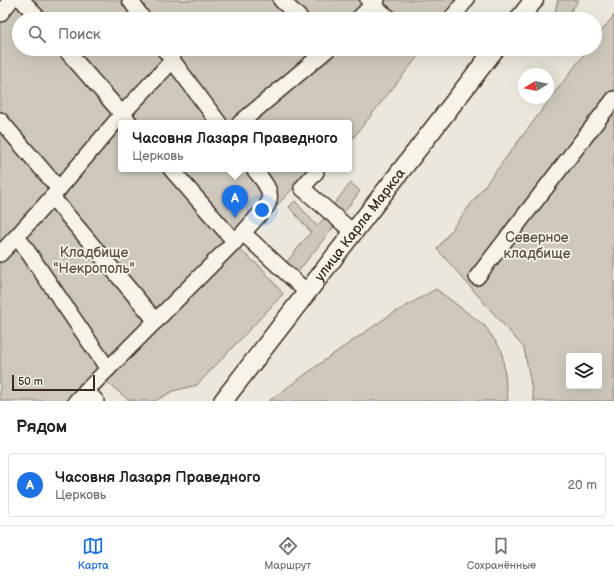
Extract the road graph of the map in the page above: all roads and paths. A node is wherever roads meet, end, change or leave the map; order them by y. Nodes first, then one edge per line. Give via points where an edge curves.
1 (11, 0) edge
2 (22, 0) edge
3 (130, 0) edge
4 (281, 0) edge
5 (534, 0) edge
6 (372, 2) edge
7 (33, 12) edge
8 (138, 12) edge
9 (294, 12) edge
10 (364, 12) edge
11 (383, 12) edge
12 (525, 12) edge
13 (0, 14) edge
14 (71, 56) edge
15 (167, 56) edge
16 (169, 56) edge
17 (320, 56) edge
18 (491, 56) edge
19 (614, 99) edge
20 (126, 118) edge
21 (0, 120) edge
22 (217, 120) edge
23 (244, 120) edge
24 (118, 126) edge
25 (174, 172) edge
26 (256, 172) edge
27 (316, 172) dead end
28 (55, 193) junction
29 (354, 233) junction
30 (17, 236) junction
31 (239, 237) junction
32 (0, 254) edge
33 (477, 277) dead end
34 (308, 292) junction
35 (156, 321) junction
36 (108, 369) junction
37 (86, 397) edge
38 (223, 401) edge

1 - 13 lane
2 - 7 lane
3 - 8 lane
4 - 9 lane
5 - 12 main road
6 - 10 lane
6 - 11 lane
14 - 20 lane
15 - 20 lane
16 - 22 lane
17 - 23 lane
18 - 29 main road, улица Карла Маркса
19 - 33 lane
21 - 28 lane
24 - 28 lane
25 - 31 lane
26 - 31 lane via 269,191 269,201
27 - 29 lane via 302,188
28 - 30 lane
28 - 35 lane
29 - 34 main road, улица Карла Маркса
30 - 32 lane
30 - 36 lane
31 - 34 lane
31 - 35 lane
34 - 38 main road, улица Карла Маркса
35 - 36 lane
36 - 37 lane

